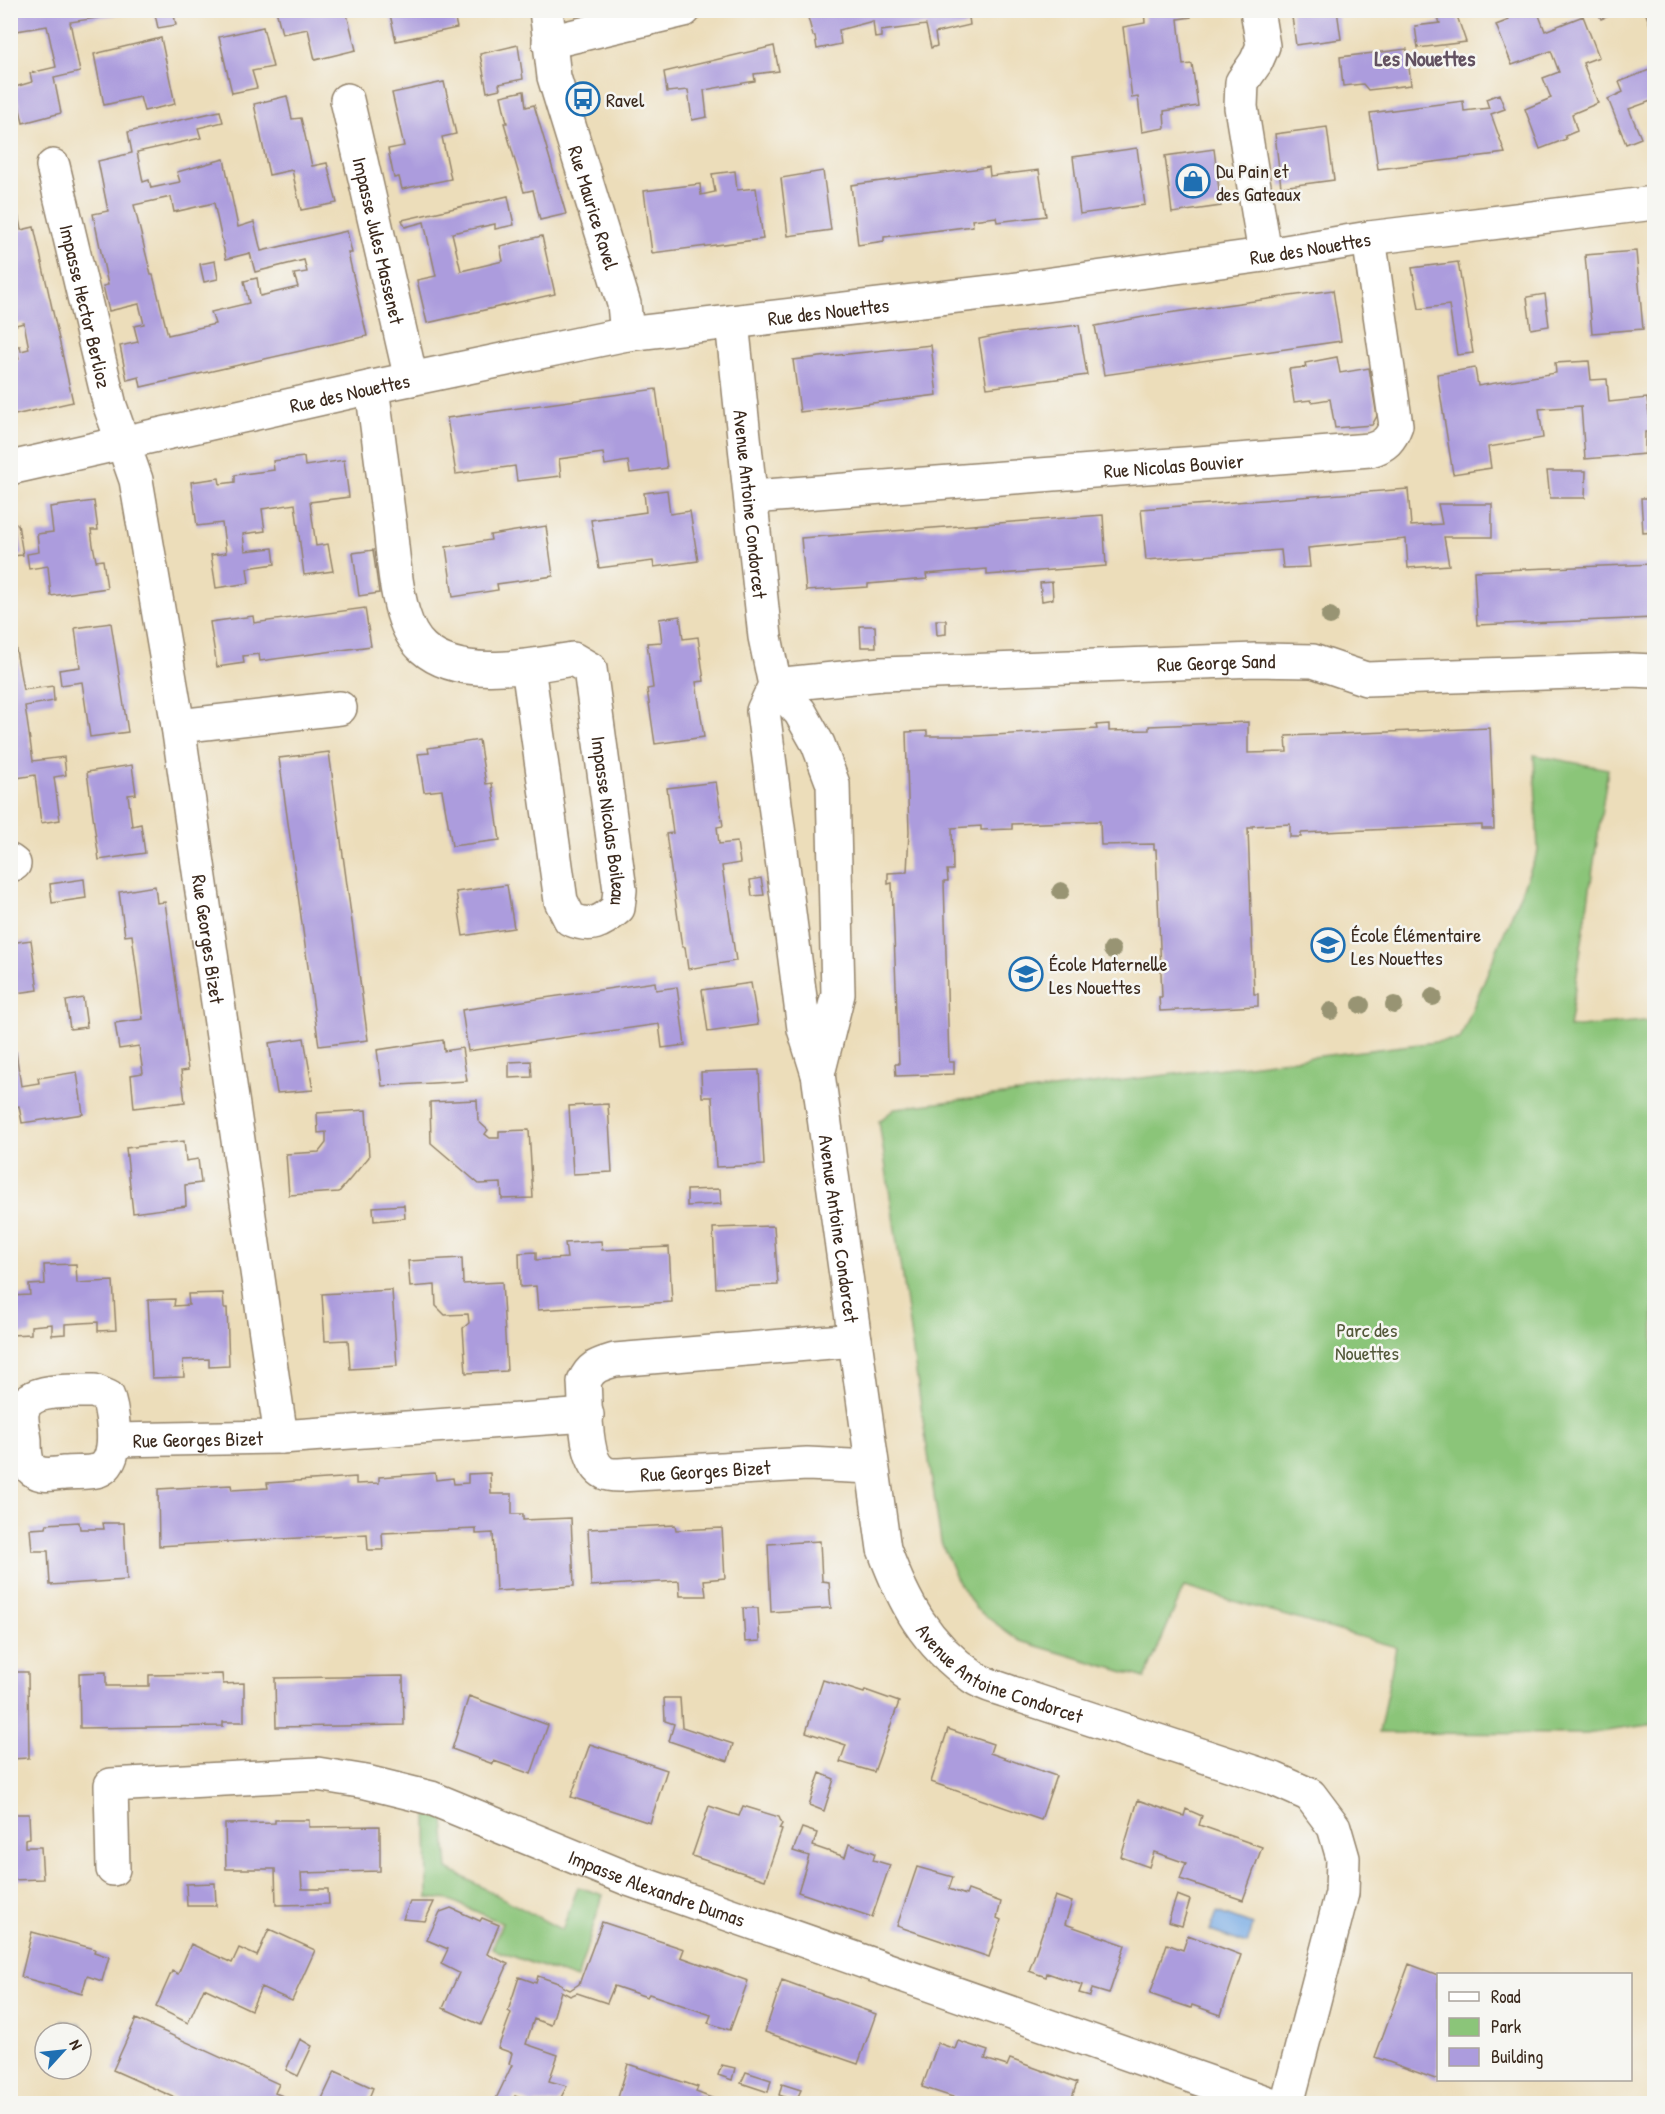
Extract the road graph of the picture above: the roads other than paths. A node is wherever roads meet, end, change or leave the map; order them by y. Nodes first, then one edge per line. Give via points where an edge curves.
1 (684, 10) edge
2 (1257, 10) edge
3 (547, 26) edge
4 (347, 100) dead end
5 (53, 166) dead end
6 (1654, 203) edge
7 (1369, 238) junction
8 (1265, 254) junction
9 (732, 322) junction
10 (627, 334) junction
11 (411, 379) junction
12 (372, 387) junction
13 (124, 444) junction
14 (10, 468) edge
15 (751, 497) junction
16 (528, 666) junction
17 (1654, 671) edge
18 (775, 685) junction
19 (340, 708) dead end
20 (178, 726) junction
21 (818, 1074) junction
22 (855, 1340) junction
23 (587, 1415) junction
24 (281, 1437) junction
25 (114, 1440) dead end
26 (872, 1467) junction
27 (112, 1869) dead end
28 (1271, 2103) edge
29 (1287, 2103) edge

1 - 3 street
2 - 8 street via 1263,46 1242,81 1241,107
3 - 10 street, Rue Maurice Ravel via 554,77 624,304
4 - 11 street, Impasse Jules Massenet
5 - 13 street, Impasse Hector Berlioz via 110,406
6 - 7 street, Rue des Nouettes
7 - 8 street, Rue des Nouettes
7 - 15 street, Rue Nicolas Bouvier via 1396,424 1383,446
8 - 9 street, Rue des Nouettes via 1009,290
9 - 10 street, Rue des Nouettes
9 - 15 street, Avenue Antoine Condorcet
10 - 11 street, Rue des Nouettes
11 - 12 street, Rue des Nouettes
12 - 13 street, Rue des Nouettes
12 - 16 street, Impasse Nicolas Boileau via 395,569 410,632 424,649 449,663 488,669
13 - 14 street, Rue des Nouettes
13 - 20 street, Rue Georges Bizet via 136,480
15 - 18 street, Avenue Antoine Condorcet via 765,637
16 - 16 street, Impasse Nicolas Boileau via 561,901 570,919 583,924 604,920 618,908 620,890 590,669 573,659
17 - 18 street, Rue George Sand via 1366,679 1313,661 1256,660 882,674
18 - 21 street, Avenue Antoine Condorcet via 763,711 804,1029
18 - 21 street, Avenue Antoine Condorcet via 800,712 818,744 833,784 838,994
19 - 20 street
20 - 24 street, Rue Georges Bizet
21 - 22 street, Avenue Antoine Condorcet
22 - 23 street, Rue Georges Bizet via 615,1360 588,1373 584,1382
22 - 26 street, Avenue Antoine Condorcet
23 - 24 street, Rue Georges Bizet
23 - 26 street, Rue Georges Bizet via 592,1459 606,1474 807,1464
24 - 25 street, Rue Georges Bizet
26 - 29 street, Avenue Antoine Condorcet via 884,1549 899,1590 919,1624 975,1678 1274,1779 1310,1795 1334,1827 1343,1858 1342,1893
27 - 28 street, Impasse Alexandre Dumas via 111,1785 317,1774 366,1782 431,1798 631,1880

